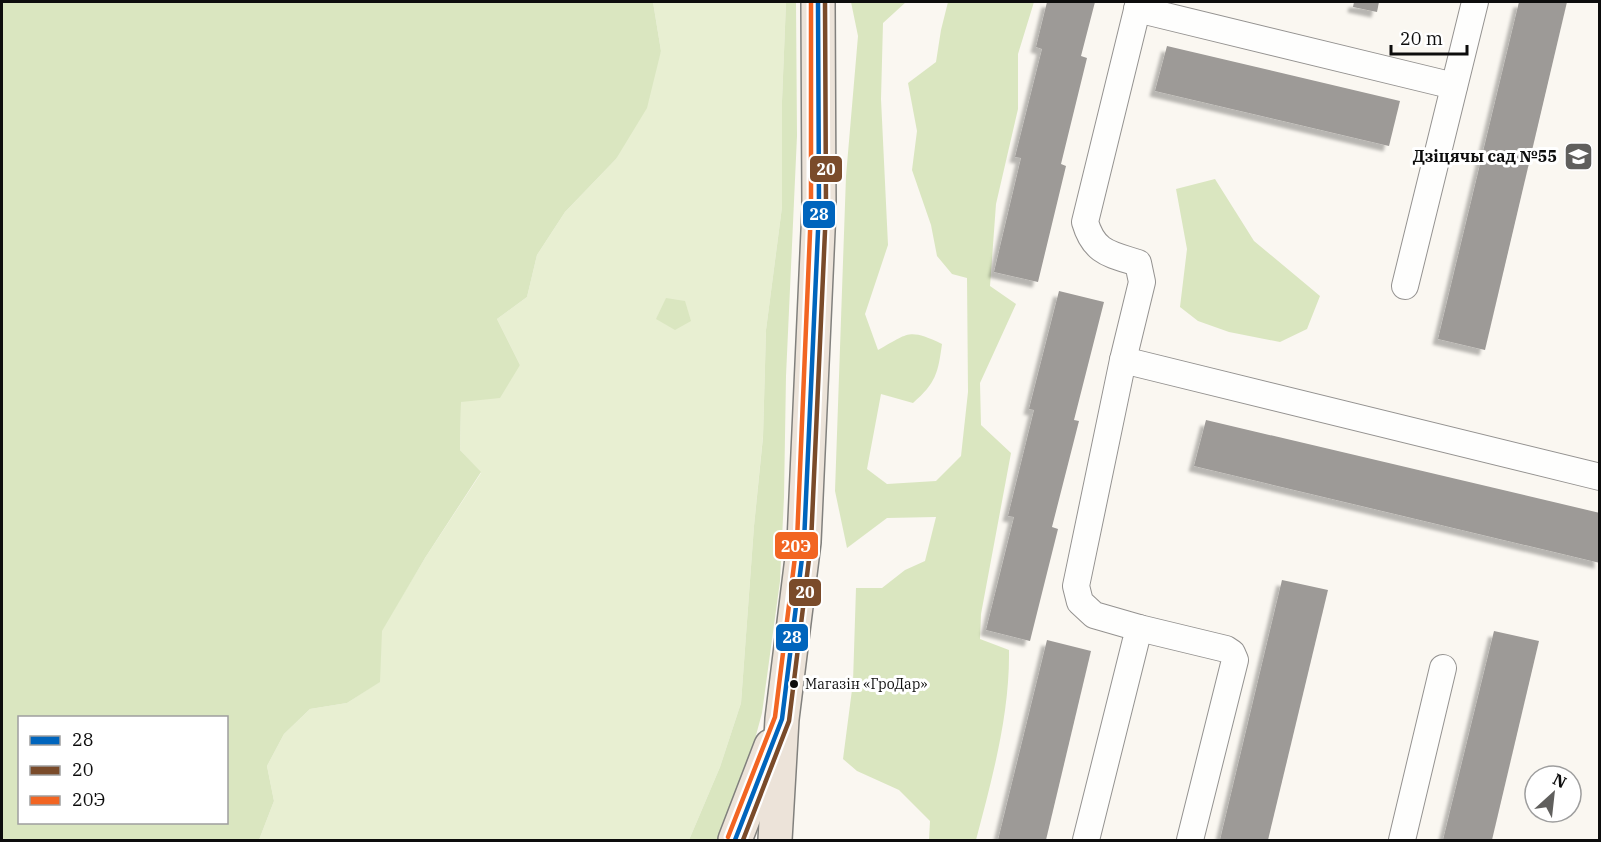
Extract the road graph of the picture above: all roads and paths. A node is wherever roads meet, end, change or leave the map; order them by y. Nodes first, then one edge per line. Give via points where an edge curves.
1 (818, 2) edge
2 (1475, 2) edge
3 (1138, 5) edge
4 (1454, 86) junction
5 (1405, 286) dead end
6 (1123, 360) junction
7 (1599, 477) edge
8 (1139, 628) junction
9 (1443, 668) dead end
10 (782, 719) junction
11 (735, 840) edge
12 (773, 840) edge
13 (1086, 840) edge
14 (1190, 840) edge
15 (1402, 840) edge

1 - 10 main road via 819,208 804,542
2 - 4 lane
3 - 4 lane
3 - 6 lane via 1085,222 1090,238 1106,252 1138,263 1142,282
4 - 5 lane
6 - 7 lane
6 - 8 lane via 1076,586 1080,602 1094,615
8 - 13 lane
8 - 14 lane via 1226,649 1235,660
9 - 15 lane
10 - 11 main road
10 - 12 main road
11 - 12 main road via 750,831

